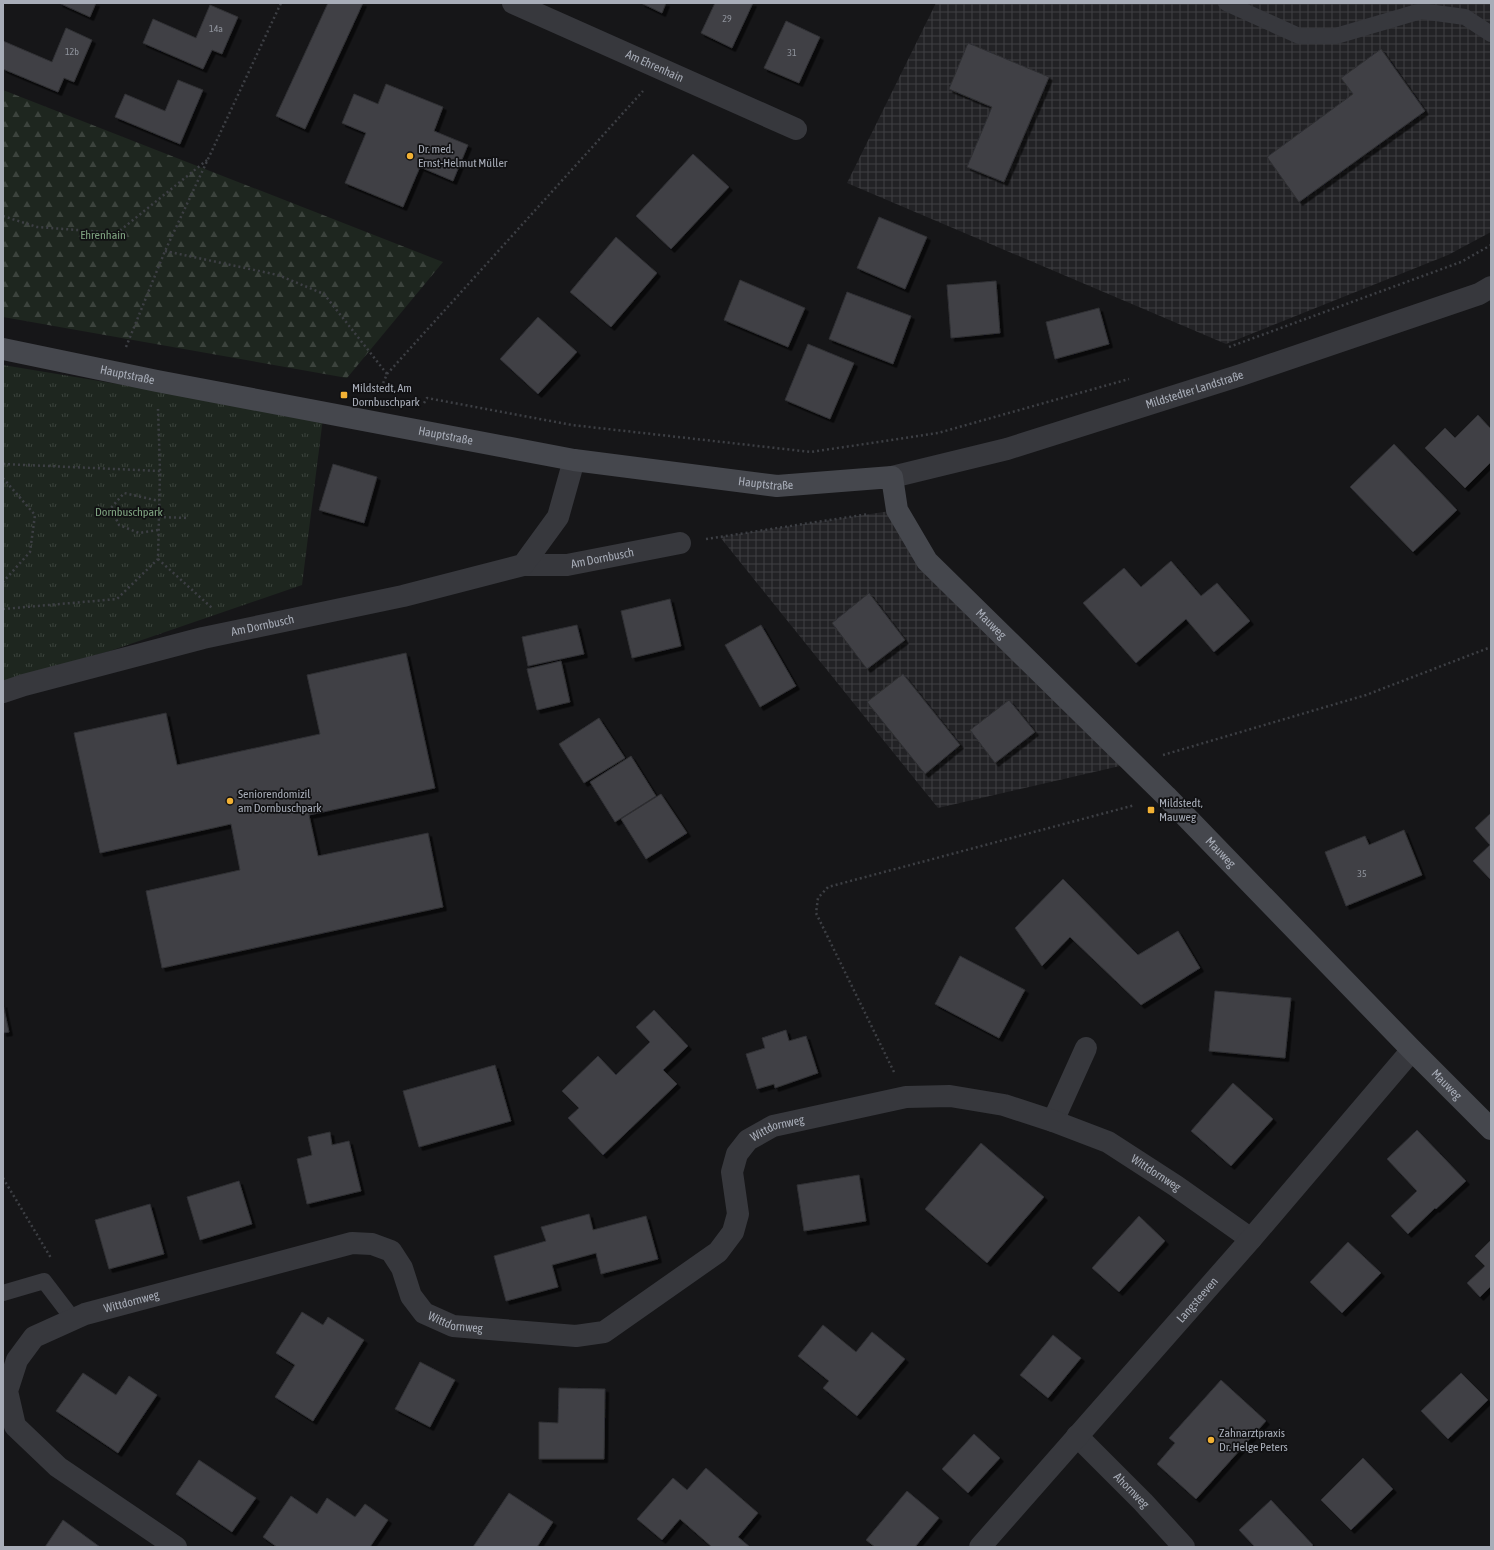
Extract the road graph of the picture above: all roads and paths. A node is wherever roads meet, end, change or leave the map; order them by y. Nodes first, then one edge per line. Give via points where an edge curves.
1 (282, 3) edge
2 (513, 3) edge
3 (1226, 3) edge
4 (1491, 34) edge
5 (662, 69) junction
6 (796, 129) dead end
7 (208, 160) junction
8 (3, 216) edge
9 (1491, 245) edge
10 (165, 251) junction
11 (1491, 286) edge
12 (1227, 348) dead end
13 (3, 349) edge
14 (115, 372) junction
15 (387, 374) junction
16 (1129, 379) dead end
17 (157, 381) junction
18 (368, 421) junction
19 (407, 427) junction
20 (574, 460) junction
21 (3, 464) edge
22 (160, 471) junction
23 (892, 477) junction
24 (3, 478) edge
25 (159, 501) junction
26 (897, 510) junction
27 (159, 517) junction
28 (189, 518) dead end
29 (158, 530) junction
30 (680, 543) joint
31 (158, 559) junction
32 (523, 565) junction
33 (3, 582) edge
34 (3, 609) edge
35 (237, 631) junction
36 (1491, 647) edge
37 (3, 692) edge
38 (1133, 763) junction
39 (1166, 796) junction
40 (1086, 1048) dead end
41 (1412, 1050) junction
42 (906, 1097) junction
43 (1053, 1121) junction
44 (1491, 1129) edge
45 (3, 1178) edge
46 (1251, 1239) junction
47 (52, 1260) dead end
48 (3, 1292) edge
49 (73, 1319) junction
50 (1077, 1436) junction
51 (176, 1547) edge
52 (980, 1547) edge
53 (1184, 1547) edge

1 - 7 path
2 - 5 street, Am Ehrenhain
3 - 4 lane via 1299,36 1336,36 1421,11 1465,17
5 - 6 street, Am Ehrenhain
5 - 15 path
7 - 8 path via 117,233 37,227
7 - 10 path
9 - 12 path via 1461,262
10 - 14 path
10 - 15 path via 278,275 324,294
11 - 23 street, Mildstedter Landstraße via 1479,294 1241,375 1007,449
13 - 14 street, Hauptstraße
14 - 17 street, Hauptstraße
15 - 18 path
16 - 19 path via 938,433 811,452 572,425 427,398
17 - 18 street, Hauptstraße
17 - 22 path
18 - 19 street, Hauptstraße
19 - 20 street, Hauptstraße
20 - 23 street, Hauptstraße via 778,486
20 - 32 street via 558,517
21 - 22 path
22 - 25 path
23 - 26 street, Mauweg
24 - 33 path via 35,515 30,552
25 - 27 path
25 - 29 path via 124,493 111,508 119,525 139,533
26 - 30 path
26 - 38 street, Mauweg via 927,561
27 - 28 path
27 - 29 path
29 - 31 path
30 - 32 street, Am Dornbusch via 567,565
31 - 34 path via 117,599
31 - 35 path
32 - 35 street, Am Dornbusch via 403,596
35 - 37 street, Am Dornbusch
36 - 38 path via 1366,695
38 - 39 street, Mauweg
39 - 41 street, Mauweg
39 - 42 path via 828,887 818,898 816,913
40 - 43 street
41 - 44 street, Mauweg
41 - 46 street, Langsteeven
42 - 43 street, Wittdornweg via 958,1098 1004,1106
42 - 49 street, Wittdornweg via 773,1126 748,1140 737,1154 732,1172 738,1214 733,1232 718,1252 604,1332 576,1336 453,1326 424,1313 411,1296 402,1268 391,1251 372,1244 352,1243
43 - 46 street, Wittdornweg via 1108,1142
45 - 47 path
46 - 50 street, Langsteeven
48 - 49 lane via 44,1281
49 - 51 street, Wittdornweg via 34,1337 16,1360 7,1391 15,1426 58,1467
50 - 52 street, Langsteeven
50 - 53 street, Ahornweg

